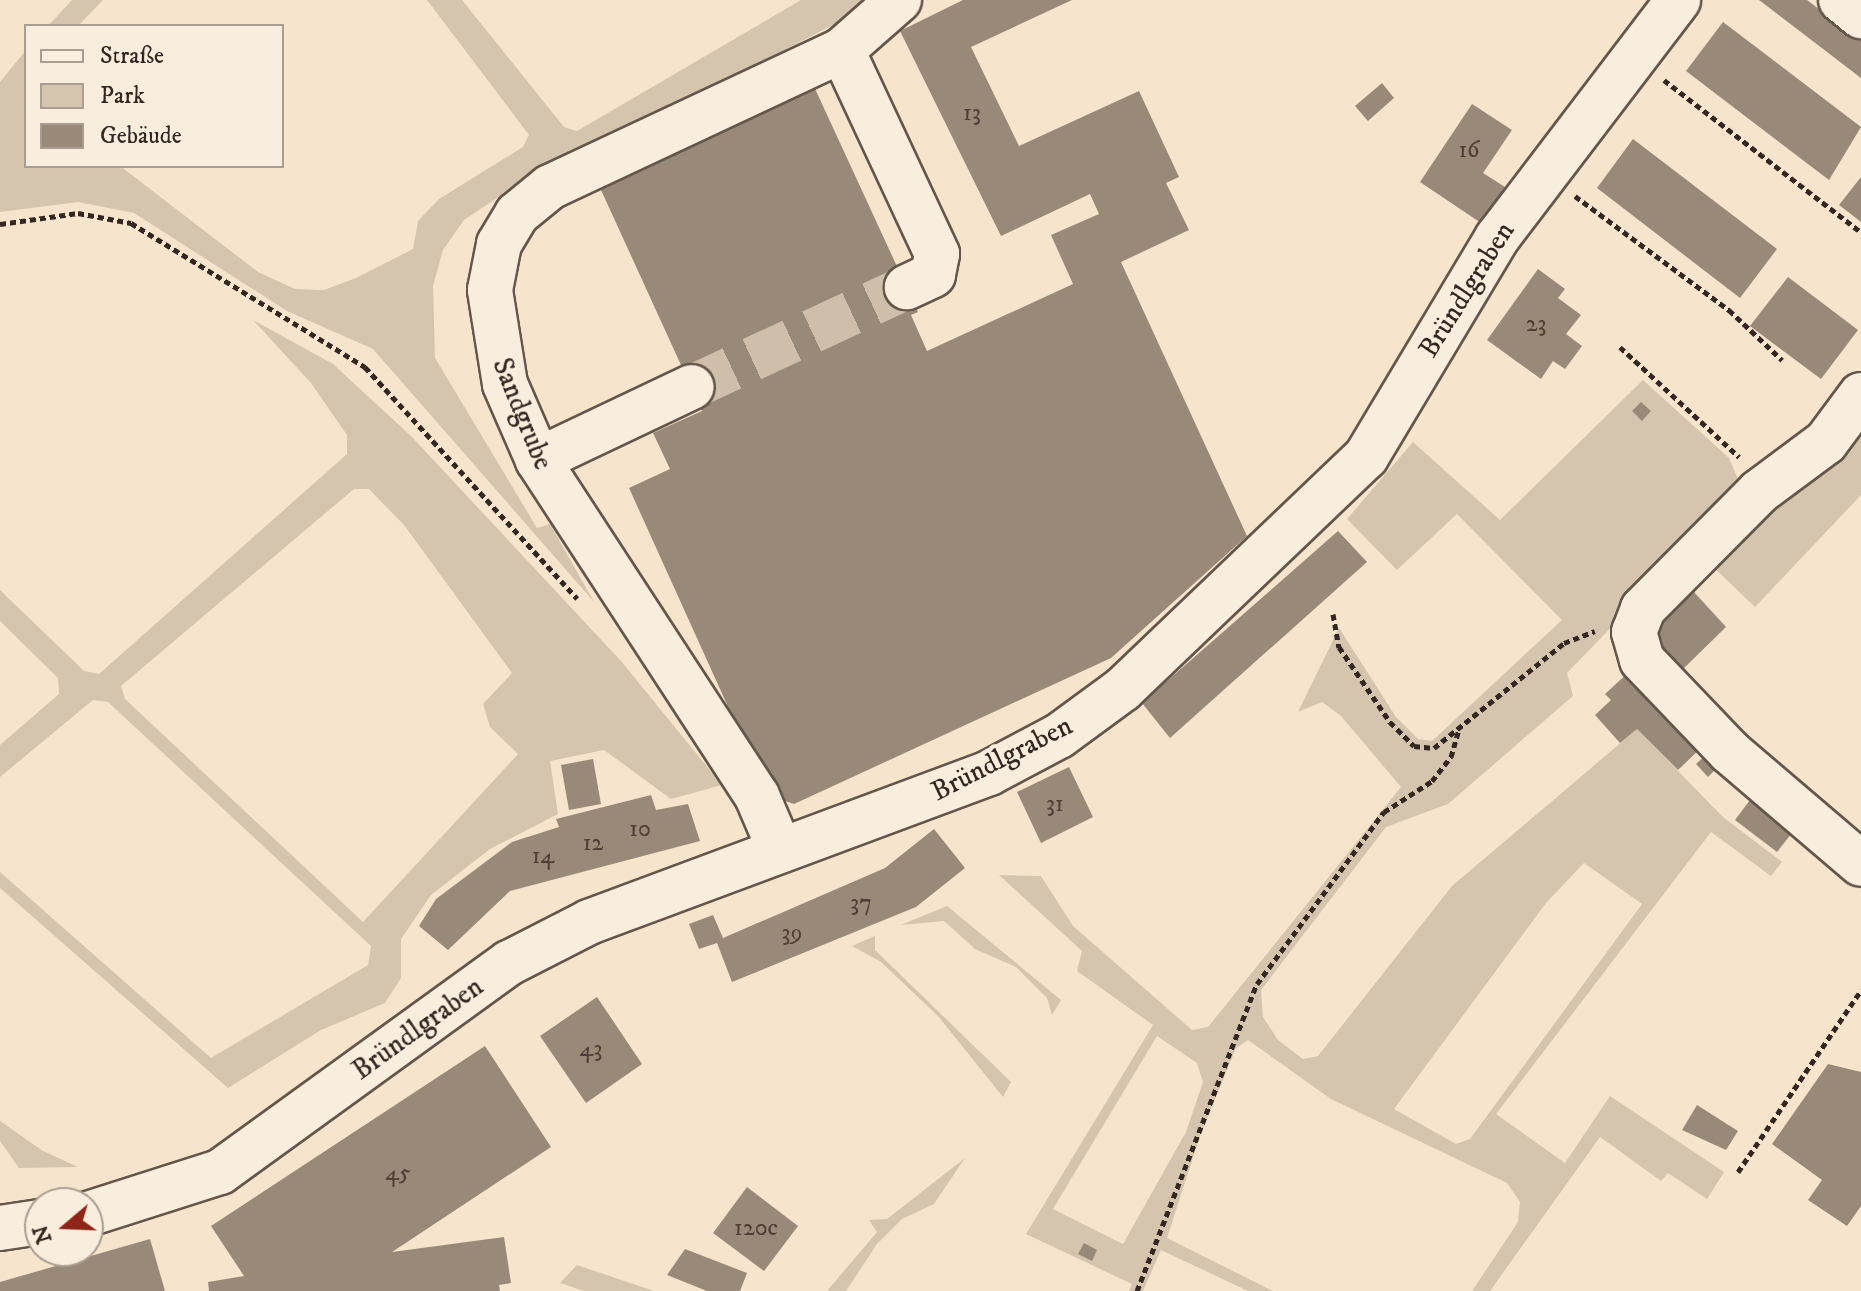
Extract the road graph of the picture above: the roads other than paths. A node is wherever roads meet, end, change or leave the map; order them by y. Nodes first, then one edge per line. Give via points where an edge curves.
1 (899, 0) edge
2 (1678, 0) edge
3 (1841, 0) edge
4 (1861, 16) edge
5 (842, 50) junction
6 (907, 287) tunnel mouth
7 (692, 387) tunnel mouth
8 (1861, 395) edge
9 (538, 460) junction
10 (780, 850) junction
11 (1861, 864) edge
12 (104, 1209) edge
13 (24, 1224) edge
14 (0, 1228) edge

1 - 5 street, Sandgrube
2 - 10 street, Bründlgraben via 1497,238 1366,457 1123,689 1059,736 989,773
3 - 4 street
5 - 6 street via 937,254 933,275
5 - 9 street, Sandgrube via 550,187 517,214 499,244 490,290 493,340
7 - 9 street
8 - 11 street via 1826,442 1759,492 1643,609 1634,632 1642,660 1730,752
9 - 10 street, Sandgrube via 757,796
10 - 12 street, Bründlgraben via 669,888 509,963 220,1172
13 - 14 street

